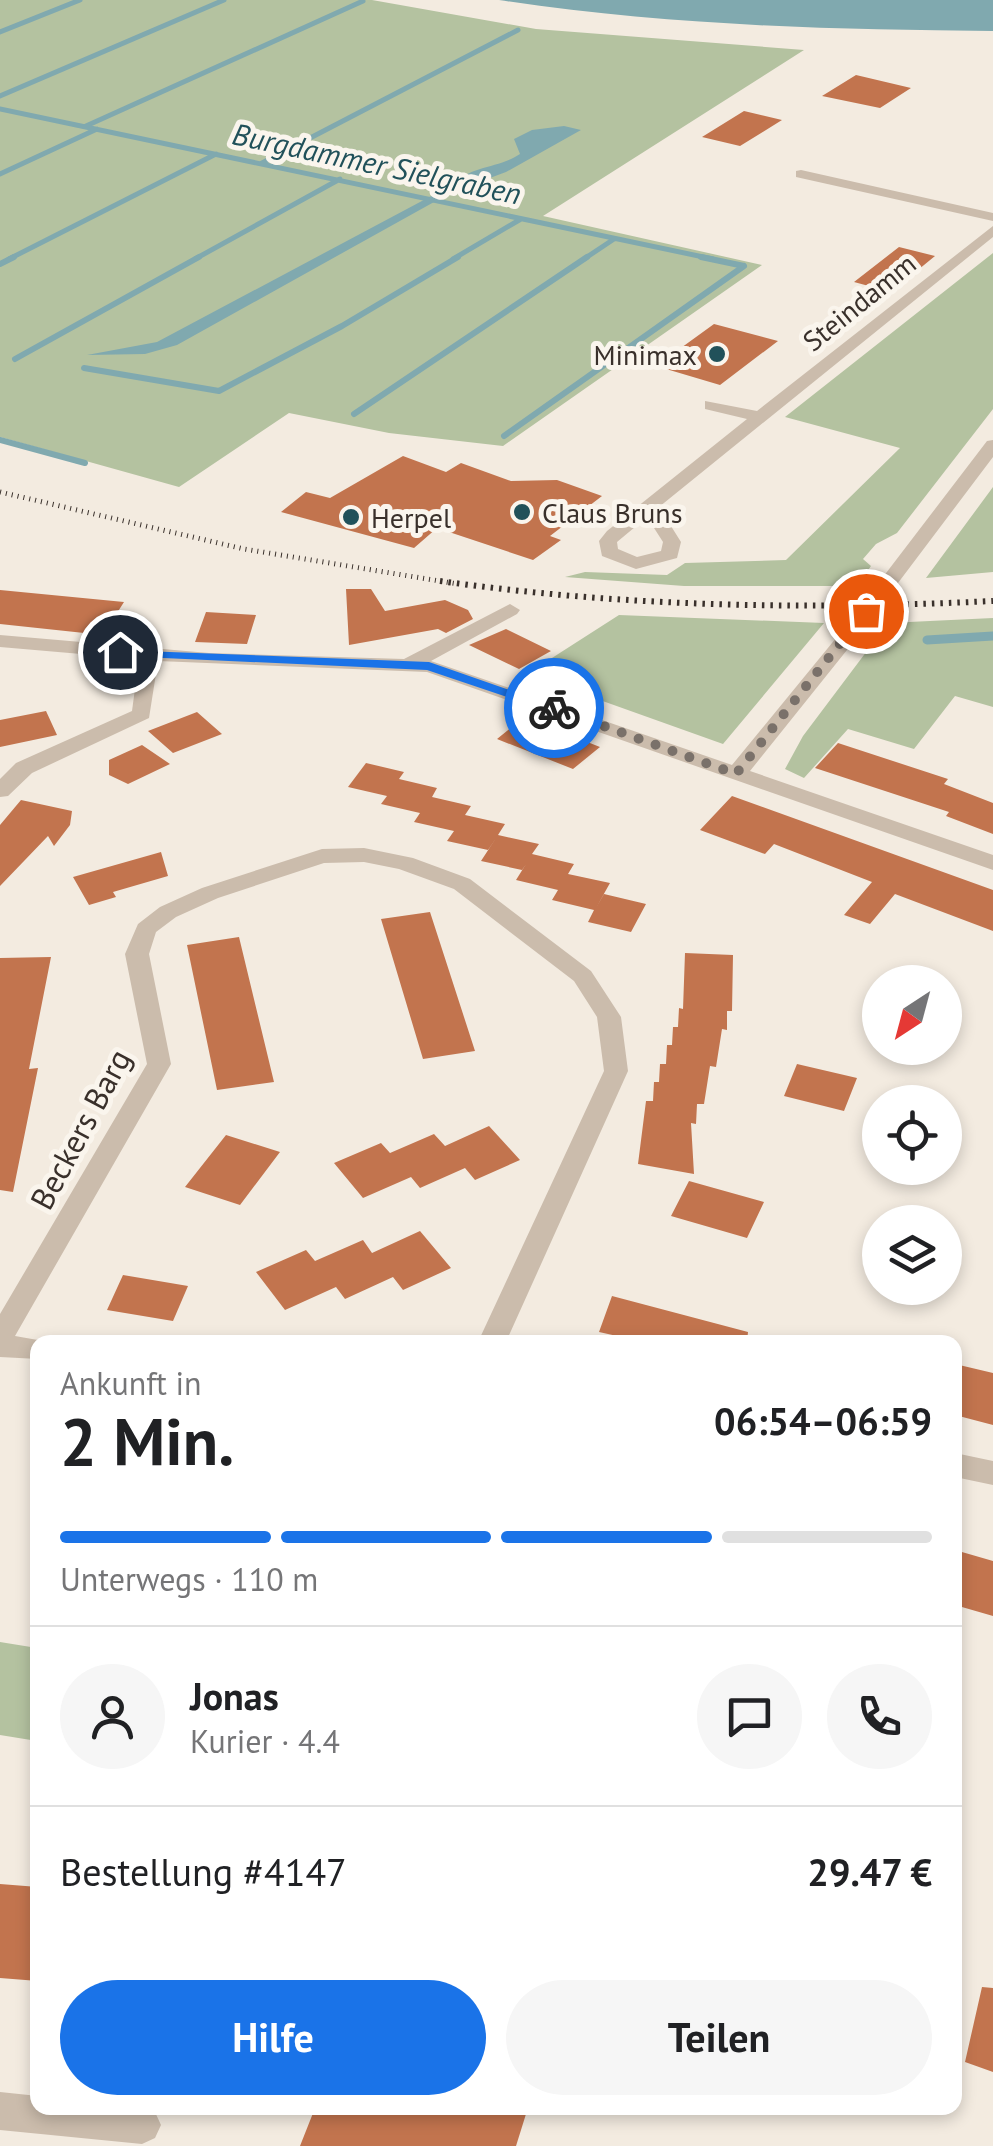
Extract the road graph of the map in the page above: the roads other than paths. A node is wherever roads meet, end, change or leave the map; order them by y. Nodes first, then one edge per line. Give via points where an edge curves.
1 (801, 174) dead end
2 (993, 217) edge
3 (993, 230) edge
4 (711, 405) dead end
5 (758, 417) junction
6 (993, 445) edge
7 (650, 507) dead end
8 (510, 610) dead end
9 (0, 641) edge
10 (148, 655) junction
11 (410, 664) junction
12 (736, 774) junction
13 (0, 792) edge
14 (993, 863) edge
15 (495, 1335) edge
16 (0, 1338) edge
17 (0, 1346) edge
18 (30, 1348) edge
19 (962, 1466) edge
20 (993, 1473) edge
21 (0, 2110) edge
22 (30, 2113) edge
23 (44, 2115) edge
24 (142, 2126) dead end

1 - 2 street
3 - 5 street, Steindamm
4 - 5 street
5 - 7 street, Steindamm
6 - 12 street
8 - 11 street
9 - 10 street
10 - 11 street
10 - 13 street via 142,714 24,768
11 - 12 street via 448,670
12 - 14 street
15 - 16 street, Beckers Barg via 616,1071 609,1017 583,976 462,884 364,855 291,863 182,905 146,929 137,954 159,1064
17 - 18 street
19 - 20 street
21 - 22 street
23 - 24 street

